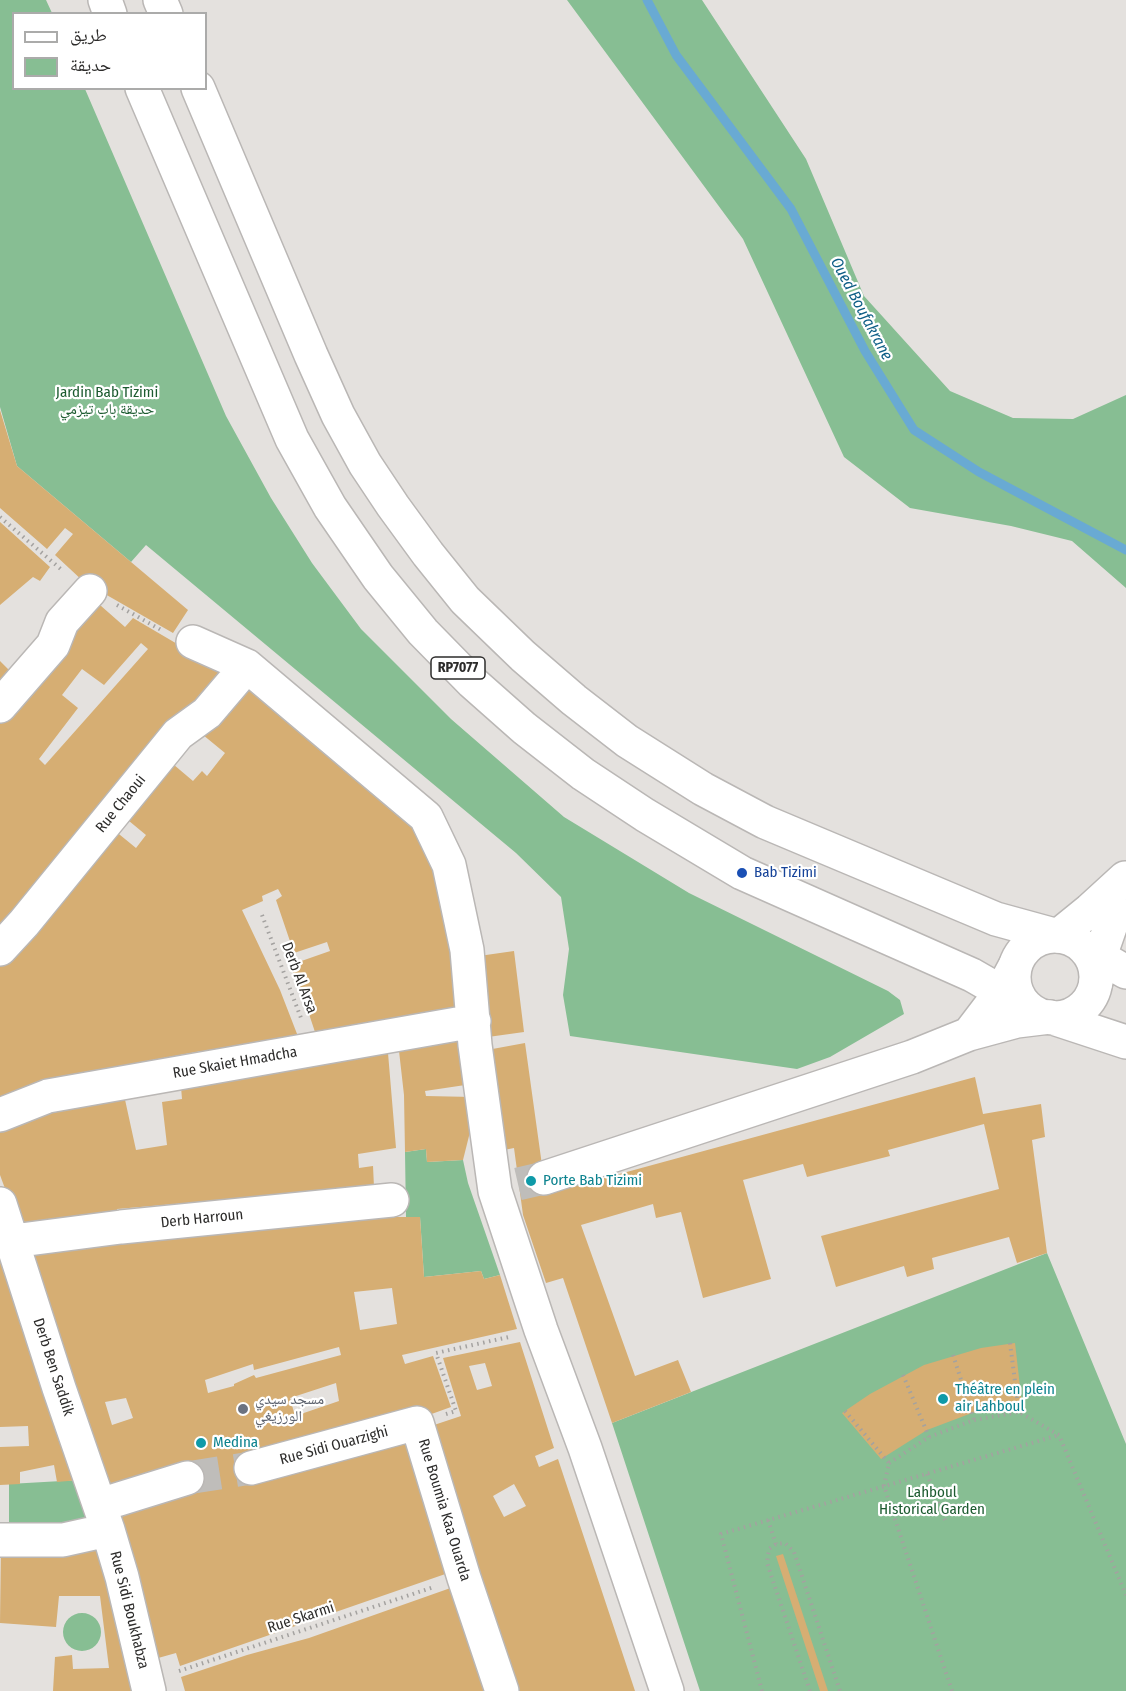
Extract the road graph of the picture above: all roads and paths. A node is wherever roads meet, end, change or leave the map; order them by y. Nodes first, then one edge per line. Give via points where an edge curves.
1 (143, 90) edge
2 (199, 90) edge
3 (90, 591) dead end
4 (193, 642) dead end
5 (247, 666) junction
6 (0, 706) edge
7 (1126, 877) edge
8 (1126, 882) edge
9 (262, 915) dead end
10 (0, 949) edge
11 (1093, 959) edge
12 (1023, 995) junction
13 (474, 1022) junction
14 (969, 1034) junction
15 (1126, 1042) edge
16 (313, 1049) junction
17 (0, 1115) edge
18 (519, 1184) junction
19 (392, 1200) dead end
20 (0, 1204) edge
21 (13, 1241) junction
22 (541, 1330) junction
23 (1010, 1343) dead end
24 (953, 1355) dead end
25 (903, 1375) dead end
26 (845, 1411) dead end
27 (1019, 1412) junction
28 (974, 1420) junction
29 (417, 1423) junction
30 (1059, 1435) junction
31 (929, 1437) junction
32 (889, 1463) junction
33 (251, 1468) tunnel mouth
34 (927, 1474) junction
35 (187, 1479) tunnel mouth
36 (884, 1486) junction
37 (104, 1517) junction
38 (768, 1520) junction
39 (945, 1520) dead end
40 (0, 1540) edge
41 (776, 1544) junction
42 (464, 1578) junction
43 (1126, 1595) edge
44 (148, 1686) edge
45 (502, 1691) edge
46 (667, 1691) edge
47 (762, 1691) edge
48 (810, 1691) edge
49 (840, 1691) edge
50 (952, 1691) edge

1 - 12 street, RP7077 via 292,439 330,507 378,577 423,632 524,728 645,815 742,873
2 - 11 street via 338,414 387,497 465,600 574,700 627,741 703,789 765,822
3 - 6 street via 62,622 53,645
4 - 5 street
5 - 10 street, Rue Chaoui via 207,713 178,734
5 - 13 street via 426,817 449,865 467,950
7 - 11 street via 1090,910
8 - 11 street
9 - 16 path, Derb Al Arsa
11 - 12 street via 1092,994 1075,1012 1063,1017
11 - 12 street via 1044,937 1031,943 1021,953
12 - 14 street
12 - 14 street via 1017,1021
12 - 15 street, RP7077
13 - 16 street, Rue Skaiet Hmadcha
13 - 18 street via 475,1045
14 - 18 street via 912,1057
16 - 17 street, Rue Skaiet Hmadcha via 48,1096
18 - 22 street
19 - 21 street, Derb Harroun
20 - 21 street, Derb Ben Saddik
21 - 37 street, Derb Ben Saddik
22 - 29 path, Rue Boumia Kaa Ouarda via 436,1353 456,1411
22 - 46 street
23 - 27 path
24 - 28 path
25 - 31 path
26 - 32 path
27 - 28 path
27 - 30 path
28 - 31 path
29 - 33 street, Rue Sidi Ouarzighi
29 - 42 street, Rue Boumia Kaa Ouarda
30 - 34 path
30 - 43 path
31 - 32 path
32 - 36 path
34 - 36 path
34 - 39 path
35 - 37 street
36 - 38 path
36 - 50 path
37 - 40 street via 63,1540
37 - 44 street, Rue Sidi Boukhabza
38 - 41 path
38 - 47 path via 720,1534
41 - 48 path via 766,1558
41 - 49 path via 785,1543 794,1552
42 - 44 path, Rue Skarmi
42 - 45 street, Rue Boumia Kaa Ouarda

